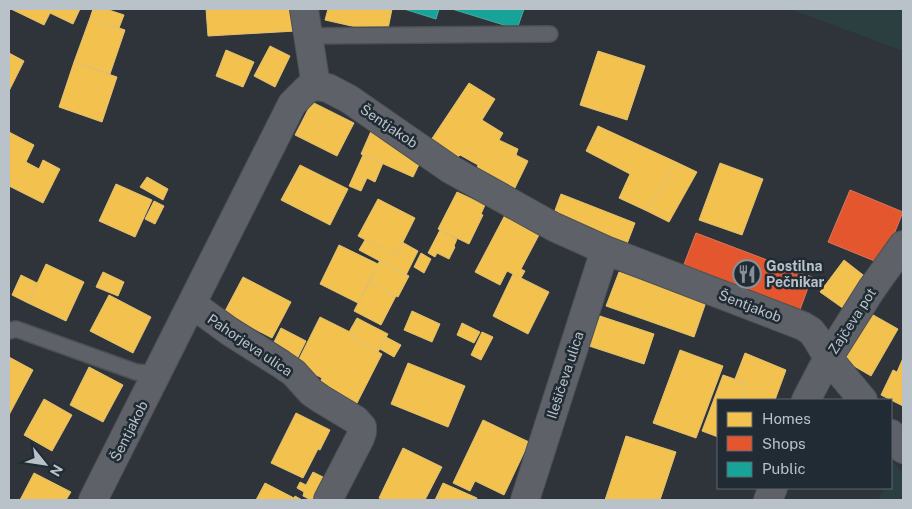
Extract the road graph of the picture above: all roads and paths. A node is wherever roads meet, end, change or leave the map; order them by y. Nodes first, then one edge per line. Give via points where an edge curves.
1 (304, 9) edge
2 (550, 34) dead end
3 (308, 36) junction
4 (316, 86) junction
5 (903, 245) edge
6 (605, 250) junction
7 (192, 304) junction
8 (9, 331) edge
9 (828, 358) junction
10 (157, 374) junction
11 (807, 399) edge
12 (862, 399) edge
13 (892, 435) edge
14 (903, 449) edge
15 (93, 500) edge
16 (328, 500) edge
17 (525, 500) edge

1 - 3 street
2 - 3 lane
3 - 4 street
4 - 6 street, Šentjakob via 328,88 349,99 465,178 554,227
4 - 7 street, Šentjakob via 307,89 292,104
5 - 9 street, Zajčeva pot
6 - 9 street, Šentjakob via 803,326 811,331
6 - 17 street, Ilešičeva ulica
7 - 10 street, Šentjakob
7 - 16 street, Pahorjeva ulica via 281,364 311,392 360,423 360,438
8 - 10 lane via 16,329 136,372
9 - 11 street, Zajčeva pot
9 - 12 street, Šentjakob
10 - 15 street, Šentjakob
13 - 14 street

